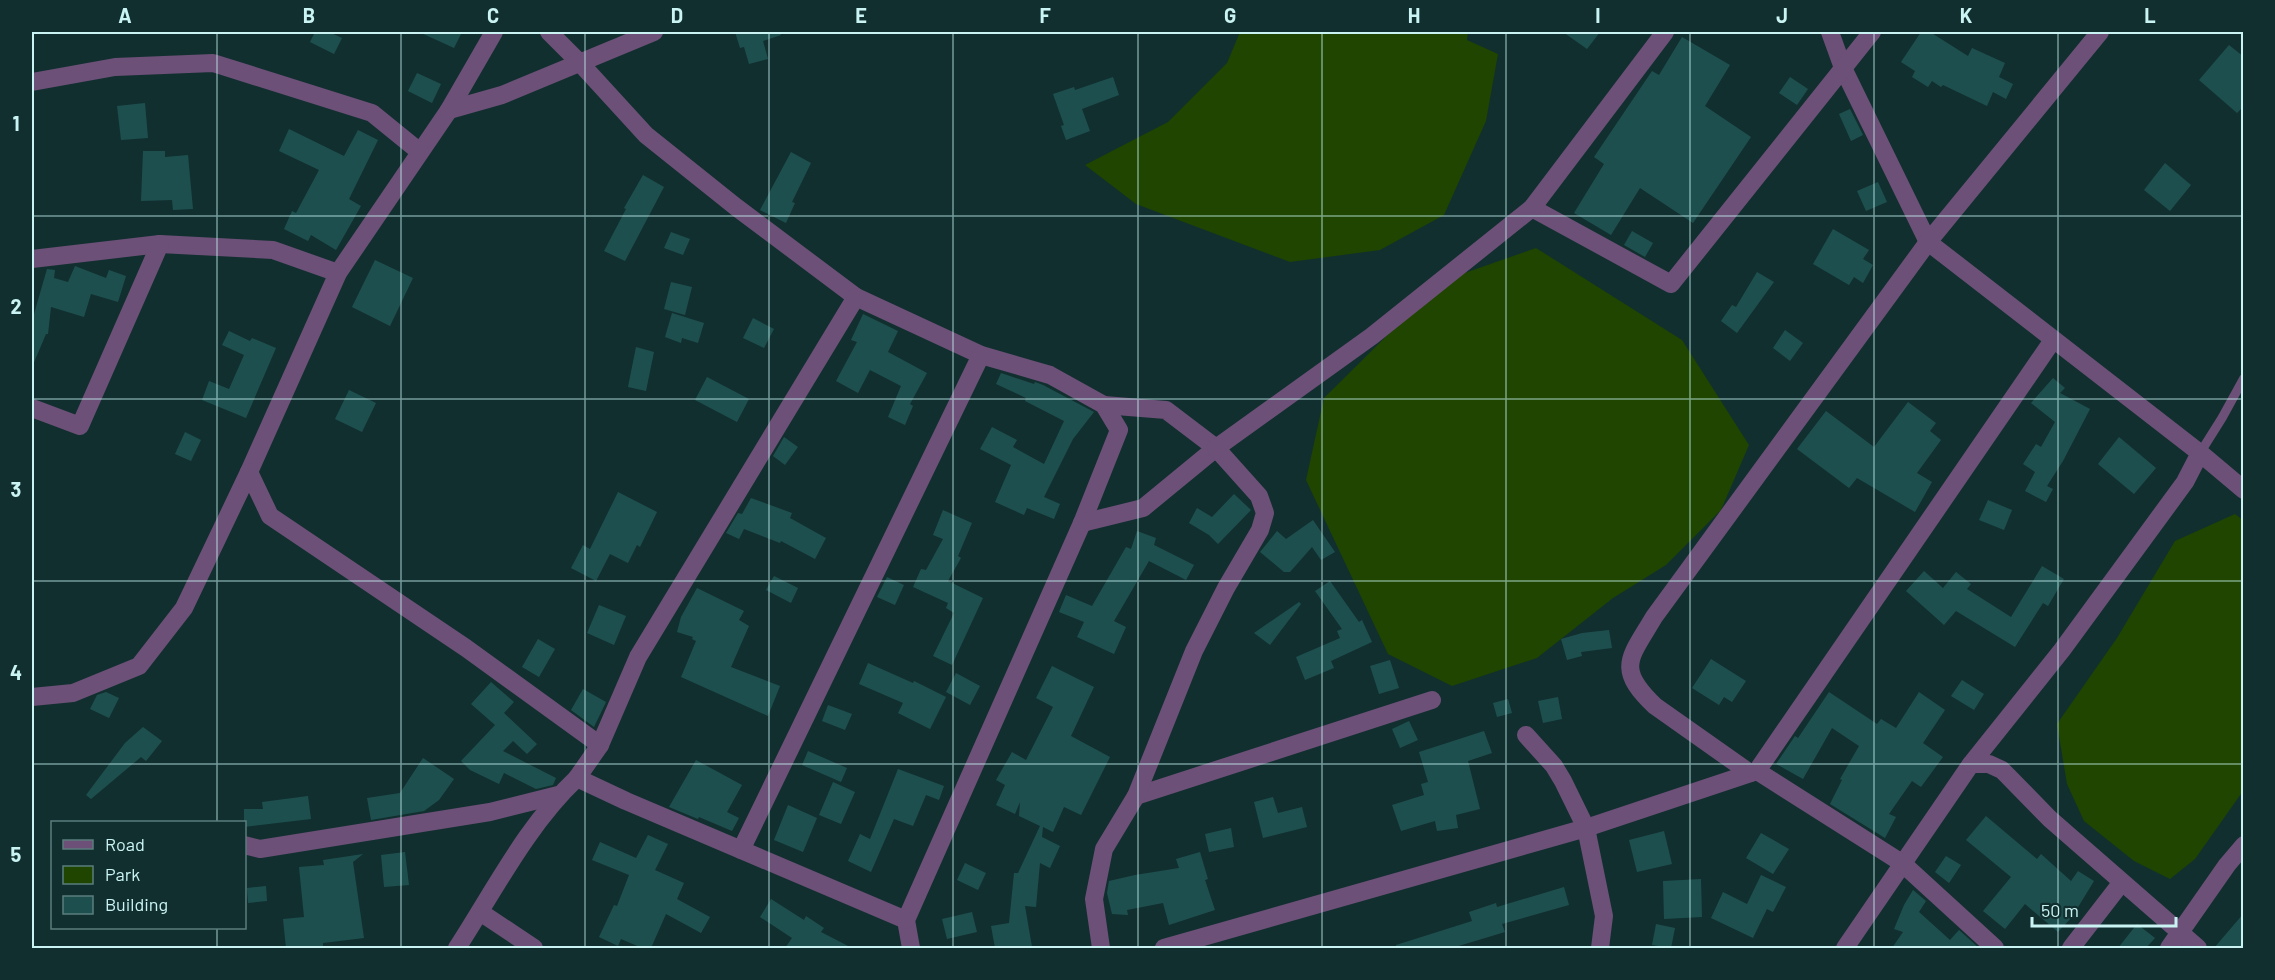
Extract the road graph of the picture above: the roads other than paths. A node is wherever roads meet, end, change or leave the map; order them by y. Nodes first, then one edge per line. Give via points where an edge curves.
1 (494, 32) edge
2 (549, 32) edge
3 (654, 32) edge
4 (1665, 32) edge
5 (1830, 32) edge
6 (1872, 32) edge
7 (2100, 32) edge
8 (581, 64) junction
9 (1843, 68) junction
10 (32, 82) edge
11 (449, 110) junction
12 (420, 152) junction
13 (1532, 208) junction
14 (1928, 242) junction
15 (160, 244) junction
16 (32, 259) edge
17 (338, 273) junction
18 (856, 297) junction
19 (2053, 340) junction
20 (981, 355) junction
21 (2244, 378) edge
22 (1104, 405) junction
23 (32, 408) edge
24 (1216, 448) junction
25 (2200, 453) junction
26 (249, 472) junction
27 (2244, 490) edge
28 (1082, 523) junction
29 (32, 697) edge
30 (1432, 700) dead end
31 (1526, 735) dead end
32 (600, 746) junction
33 (1971, 764) junction
34 (1753, 772) junction
35 (577, 778) junction
36 (558, 795) junction
37 (1136, 796) junction
38 (1586, 828) junction
39 (2244, 845) edge
40 (246, 846) edge
41 (741, 850) junction
42 (1902, 863) junction
43 (2122, 882) junction
44 (480, 912) junction
45 (906, 920) junction
46 (2181, 933) junction
47 (457, 948) edge
48 (534, 948) edge
49 (911, 948) edge
50 (1101, 948) edge
51 (1164, 948) edge
52 (1600, 948) edge
53 (1845, 948) edge
54 (1995, 948) edge
55 (2071, 948) edge
56 (2169, 948) edge
57 (2198, 948) edge

1 - 11 street
2 - 8 street
3 - 8 street
4 - 13 street
5 - 9 street
6 - 9 street
7 - 14 street
8 - 11 street via 502,95
8 - 18 street via 646,135
9 - 13 street via 1671,284
9 - 14 street
10 - 12 street via 115,67 213,63 372,113
11 - 12 street
12 - 17 street
13 - 24 street via 1372,336
14 - 19 street
14 - 34 street via 1654,617 1630,657 1631,676 1655,706
15 - 16 street
15 - 17 street via 273,250
15 - 23 street via 80,426
17 - 26 street
18 - 20 street
18 - 32 street via 638,657
19 - 25 street
19 - 34 street
20 - 22 street via 1050,375
20 - 41 street
21 - 25 lane
22 - 24 street via 1166,410
22 - 28 street via 1119,430
24 - 28 street via 1143,508
24 - 37 street via 1259,496 1265,513 1260,530 1194,651
25 - 27 street
25 - 33 street via 2185,482 2075,632
26 - 29 street via 184,608 139,666 73,693
26 - 32 street via 270,516 466,648
28 - 45 street
30 - 37 street
31 - 38 street via 1554,766
32 - 35 street
33 - 42 street
33 - 43 street via 1989,764 2002,770 2050,819
34 - 38 street
34 - 42 street
35 - 36 street
35 - 41 street
36 - 40 street via 490,812 260,849
36 - 44 street
37 - 50 street via 1104,849 1094,899
38 - 51 street
38 - 52 street via 1604,916
39 - 46 street
41 - 45 street
42 - 53 street
42 - 54 street
43 - 46 street
43 - 55 street
44 - 47 street
44 - 48 street
45 - 49 street
46 - 56 street
46 - 57 street

